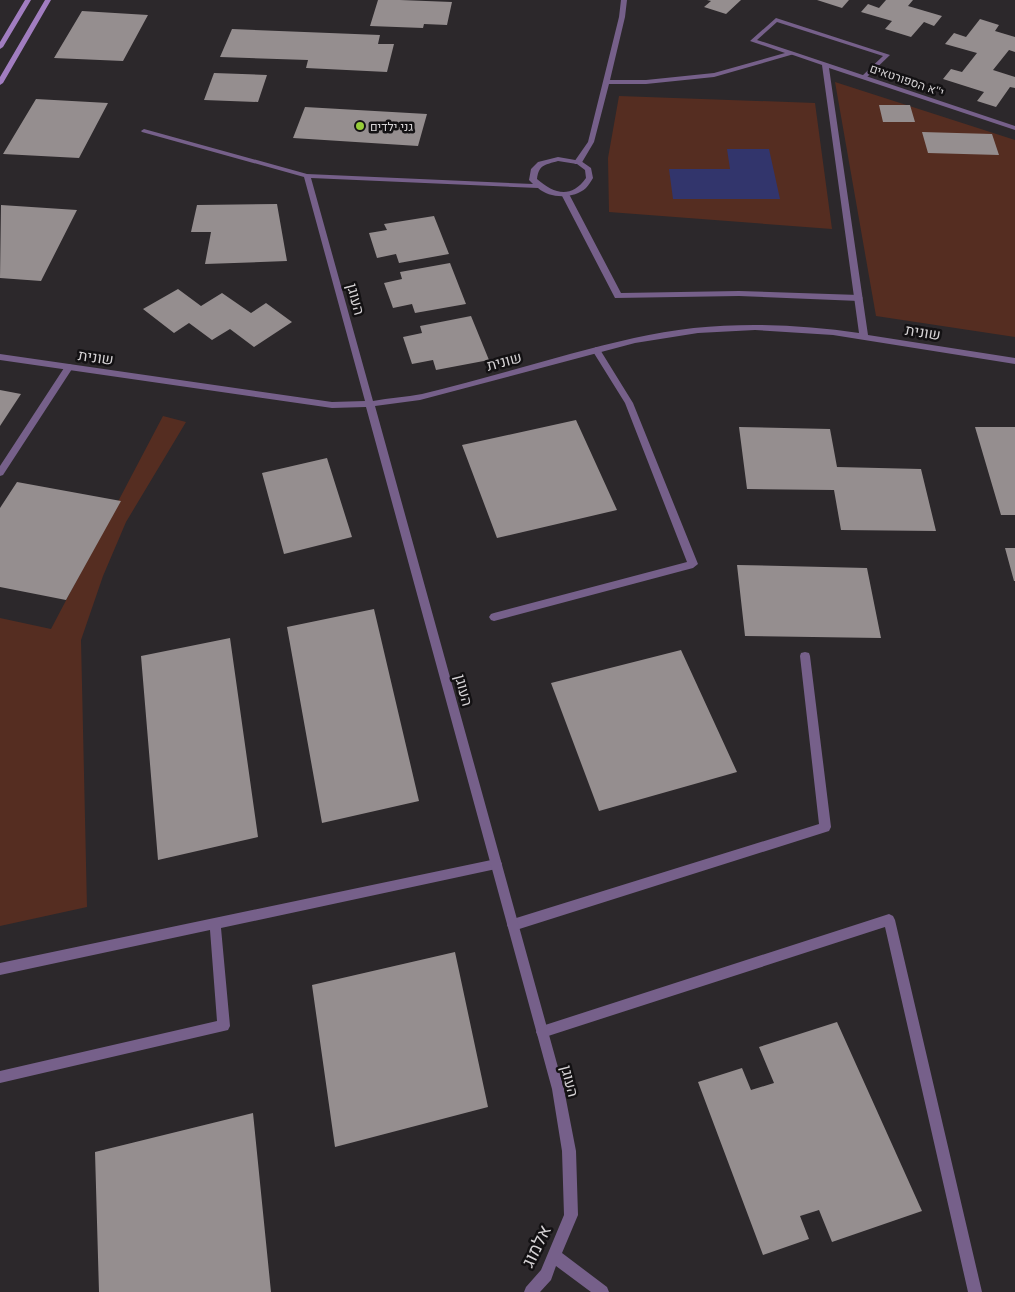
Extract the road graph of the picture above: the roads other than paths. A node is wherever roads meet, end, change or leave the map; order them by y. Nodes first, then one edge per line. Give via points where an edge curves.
1 (28, 0) edge
2 (48, 0) edge
3 (624, 0) edge
4 (0, 47) edge
5 (792, 53) junction
6 (825, 64) junction
7 (864, 77) junction
8 (606, 82) junction
9 (0, 83) edge
10 (1015, 128) edge
11 (144, 131) dead end
12 (578, 162) junction
13 (307, 176) junction
14 (538, 186) junction
15 (565, 194) junction
16 (859, 298) junction
17 (864, 337) junction
18 (596, 350) junction
19 (0, 357) edge
20 (1015, 361) edge
21 (69, 367) junction
22 (370, 404) junction
23 (0, 473) edge
24 (494, 617) dead end
25 (805, 656) dead end
26 (496, 864) junction
27 (215, 924) junction
28 (513, 925) junction
29 (0, 969) edge
30 (542, 1032) junction
31 (0, 1077) edge
32 (571, 1215) joint
33 (554, 1256) junction
34 (531, 1292) edge
35 (602, 1292) edge
36 (975, 1292) edge

1 - 4 street
2 - 9 street
3 - 8 street
5 - 6 street, י''א הספורטאים
5 - 7 street, י''א הספורטאים via 753,41 776,20 887,55
5 - 8 street via 714,76
6 - 7 street, י''א הספורטאים
6 - 16 street
7 - 10 street, י''א הספורטאים
8 - 12 street via 591,142
11 - 13 street
12 - 14 street via 558,159 540,164 533,174
12 - 15 street via 590,172 591,178 583,189
13 - 14 street
13 - 22 street, העוגן
14 - 15 street
15 - 16 street via 618,296 777,294
16 - 17 street
17 - 18 street, שונית via 755,327 698,330
17 - 20 street, שונית
18 - 22 street, שונית via 420,397
18 - 24 street via 629,402 693,564
19 - 21 street, שונית
21 - 22 street, שונית via 332,404
21 - 23 street
22 - 26 street, העוגן
25 - 28 street via 825,827
26 - 27 street
26 - 28 street, העוגן
27 - 29 street
27 - 31 street via 224,1026
28 - 30 street, העוגן
30 - 32 street, העוגן via 558,1089 570,1151
30 - 36 street via 889,920
32 - 33 street, אלמוג
33 - 34 street, אלמוג via 546,1275
33 - 35 street

